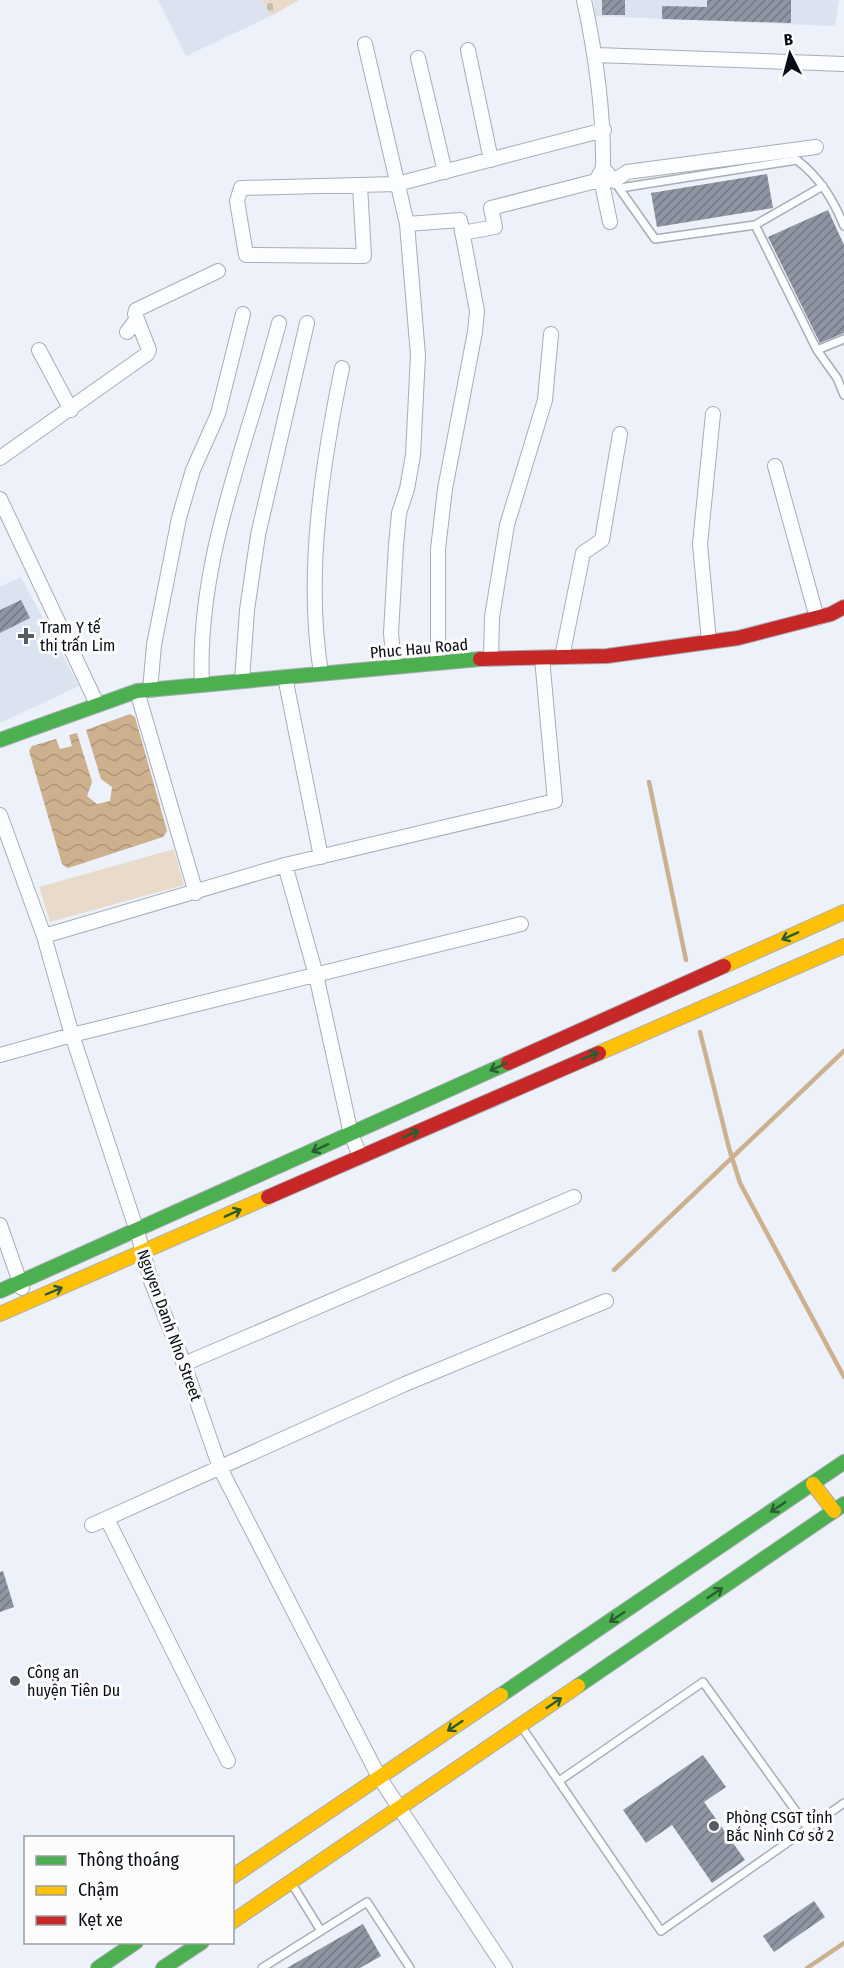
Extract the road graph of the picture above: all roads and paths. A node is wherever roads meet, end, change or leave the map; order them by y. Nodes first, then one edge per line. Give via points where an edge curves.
1 (584, 0) edge
2 (365, 44) dead end
3 (468, 50) dead end
4 (596, 55) junction
5 (418, 58) dead end
6 (844, 64) edge
7 (604, 130) junction
8 (816, 147) dead end
9 (491, 159) junction
10 (602, 171) junction
11 (445, 172) junction
12 (397, 184) junction
13 (617, 185) junction
14 (360, 186) junction
15 (823, 186) junction
16 (610, 222) dead end
17 (406, 224) junction
18 (755, 225) junction
19 (844, 225) edge
20 (462, 233) junction
21 (218, 271) dead end
22 (243, 314) dead end
23 (137, 319) junction
24 (279, 323) dead end
25 (307, 323) dead end
26 (128, 332) dead end
27 (551, 334) dead end
28 (844, 339) edge
29 (39, 350) dead end
30 (817, 350) junction
31 (342, 368) dead end
32 (844, 394) edge
33 (71, 410) junction
34 (713, 414) dead end
35 (620, 434) dead end
36 (0, 458) edge
37 (775, 466) dead end
38 (0, 499) edge
39 (844, 607) edge
40 (817, 618) junction
41 (709, 642) junction
42 (562, 657) junction
43 (542, 658) junction
44 (491, 659) junction
45 (438, 662) junction
46 (394, 666) junction
47 (321, 673) junction
48 (285, 677) junction
49 (242, 681) junction
50 (201, 685) junction
51 (143, 691) junction
52 (97, 704) junction
53 (0, 740) edge
54 (0, 815) edge
55 (321, 856) junction
56 (285, 865) junction
57 (196, 893) junction
58 (844, 912) edge
59 (521, 924) dead end
60 (44, 936) junction
61 (844, 946) edge
62 (316, 975) junction
63 (72, 1035) junction
64 (536, 1050) junction
65 (0, 1056) edge
66 (547, 1075) junction
67 (351, 1134) junction
68 (360, 1156) junction
69 (574, 1197) dead end
70 (0, 1226) edge
71 (137, 1231) junction
72 (143, 1253) junction
73 (20, 1282) junction
74 (0, 1291) edge
75 (606, 1301) dead end
76 (28, 1302) junction
77 (0, 1314) edge
78 (184, 1364) junction
79 (844, 1462) edge
80 (220, 1468) junction
81 (813, 1484) junction
82 (839, 1508) edge
83 (108, 1519) junction
84 (92, 1525) dead end
85 (521, 1726) junction
86 (228, 1761) dead end
87 (379, 1777) junction
88 (559, 1781) junction
89 (844, 1803) edge
90 (401, 1808) junction
91 (808, 1828) junction
92 (234, 1876) edge
93 (292, 1884) junction
94 (234, 1921) edge
95 (321, 1931) junction
96 (133, 1944) edge
97 (199, 1944) edge
98 (98, 1968) edge
99 (163, 1968) edge
100 (262, 1968) edge
101 (410, 1968) edge
102 (505, 1968) edge

1 - 4 street
2 - 12 street
3 - 9 street
4 - 6 street
4 - 7 street
5 - 11 street
7 - 9 street
7 - 10 street
8 - 13 street via 627,172
9 - 11 street
10 - 13 street
10 - 16 street
10 - 20 street via 596,181 491,208 495,227
11 - 12 street
12 - 14 street
12 - 17 street
13 - 15 lane via 796,160
13 - 18 lane via 655,239
14 - 14 street via 364,256 246,255 237,201 241,188
15 - 18 lane
15 - 19 lane
17 - 20 street via 460,220
17 - 46 street via 418,355 413,455 399,513 395,557 391,633
18 - 30 lane
20 - 45 street via 477,321 445,489 438,549
21 - 23 street via 136,310
22 - 51 street via 218,414 193,470 179,518
23 - 26 street
23 - 33 street via 149,352
24 - 50 street via 220,517 206,610
25 - 49 street via 258,535
27 - 44 street via 545,400 507,525 492,617
28 - 30 lane
29 - 33 street
30 - 32 lane
31 - 47 street via 326,445 317,555 315,607
33 - 36 street
34 - 41 street via 700,544
35 - 42 street via 602,540 583,553
37 - 40 street
38 - 52 street
39 - 40 street, Phuc Hau Road
40 - 41 street, Phuc Hau Road
41 - 42 street, Phuc Hau Road via 607,656
42 - 43 street, Phuc Hau Road
43 - 44 street, Phuc Hau Road
43 - 55 street via 555,801
44 - 45 street, Phuc Hau Road
45 - 46 street, Phuc Hau Road
46 - 47 street, Phuc Hau Road
47 - 48 street, Phuc Hau Road
48 - 49 street, Phuc Hau Road
48 - 55 street
49 - 50 street, Phuc Hau Road
50 - 51 street, Phuc Hau Road
51 - 52 street, Phuc Hau Road
51 - 57 street
52 - 53 street, Phuc Hau Road
54 - 60 street, Nguyen Danh Nho Street
55 - 56 street
56 - 57 street
56 - 62 street
57 - 60 street
58 -> 64 street
59 - 62 street
60 - 63 street, Nguyen Danh Nho Street
66 -> 61 street
62 - 63 street
62 - 67 street
63 - 65 street
63 - 71 street, Nguyen Danh Nho Street
64 - 66 street
64 -> 67 street
68 -> 66 street
67 - 68 street
67 -> 71 street
72 -> 68 street
69 - 78 street
70 - 73 street
71 - 72 street, Nguyen Danh Nho Street
71 - 73 street
76 -> 72 street
72 - 78 street, Nguyen Danh Nho Street
73 - 74 street
73 - 76 street
75 - 80 street via 405,1384
76 - 77 street
78 - 80 street, Nguyen Danh Nho Street
79 - 81 street
80 - 83 street
80 - 87 street, Nguyen Danh Nho Street
81 - 82 street
81 -> 87 street
85 -> 82 street
83 - 84 street
83 - 86 street
85 - 88 lane
85 - 90 street
87 - 90 street, Nguyen Danh Nho Street
87 - 92 street
88 - 91 lane via 704,1682
88 - 91 lane via 661,1931
89 - 91 lane
90 - 93 street
90 - 102 street, Nguyen Danh Nho Street
93 - 94 street
93 - 95 lane
95 - 100 lane
95 - 101 lane via 367,1902
96 - 98 street
97 - 99 street

